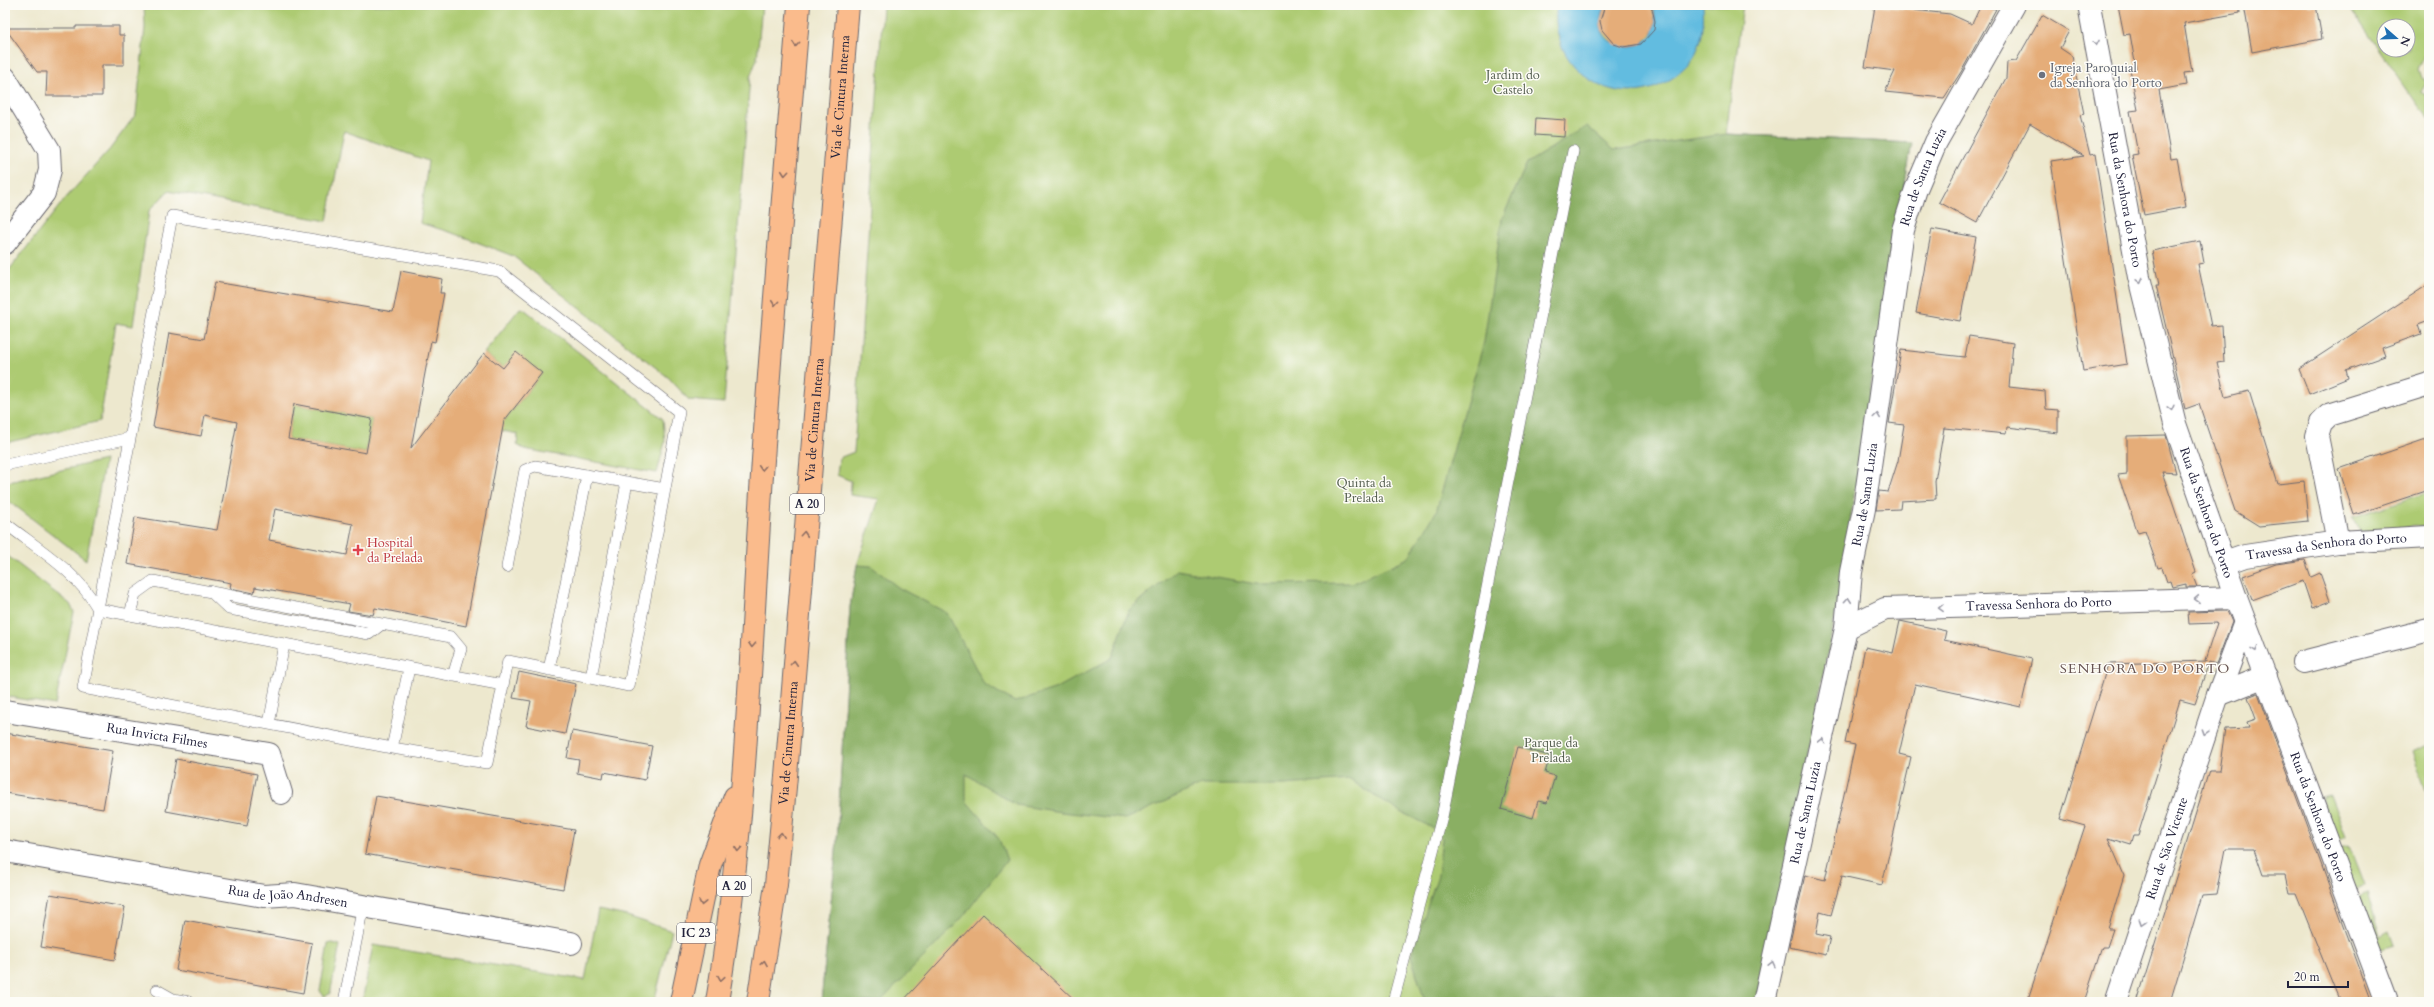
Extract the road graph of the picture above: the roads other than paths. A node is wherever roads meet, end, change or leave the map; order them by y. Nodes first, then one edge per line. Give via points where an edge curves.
1 (799, 5) edge
2 (848, 5) edge
3 (2014, 5) edge
4 (2089, 5) edge
5 (5, 78) edge
6 (1573, 151) dead end
7 (5, 243) edge
8 (2429, 384) edge
9 (130, 438) junction
10 (5, 465) edge
11 (587, 475) junction
12 (627, 482) junction
13 (665, 489) junction
14 (5, 523) edge
15 (2429, 537) edge
16 (2338, 542) junction
17 (2225, 563) junction
18 (507, 567) dead end
19 (2236, 598) junction
20 (98, 609) junction
21 (130, 615) junction
22 (2245, 622) junction
23 (1846, 628) junction
24 (2429, 630) edge
25 (284, 644) junction
26 (2302, 662) dead end
27 (409, 668) junction
28 (549, 670) junction
29 (453, 676) junction
30 (2266, 676) junction
31 (591, 678) junction
32 (503, 685) junction
33 (2218, 695) junction
34 (5, 711) edge
35 (269, 724) junction
36 (392, 748) junction
37 (745, 768) junction
38 (281, 793) dead end
39 (5, 851) edge
40 (363, 906) junction
41 (571, 943) dead end
42 (157, 990) dead end
43 (190, 1002) edge
44 (344, 1002) edge
45 (681, 1002) edge
46 (717, 1002) edge
47 (758, 1002) edge
48 (1393, 1002) edge
49 (1764, 1002) edge
50 (2116, 1002) edge
51 (2387, 1002) edge

1 -> 37 highway, A 20 via 765,429
47 -> 2 highway, Via de Cintura Interna / A 20 via 776,885 786,784
23 -> 3 street, Rua de Santa Luzia via 1851,572 1864,509 1903,230 1916,189 1936,142
4 -> 17 street, Rua da Senhora do Porto via 2140,277 2171,408
5 - 7 street via 49,150 50,170 44,193
6 - 48 lane via 1442,817
8 - 16 street via 2329,415 2321,423 2317,436
9 - 10 lane
9 - 13 lane via 172,216 499,271 679,412
9 - 20 lane
11 - 12 lane
11 - 18 lane via 535,466 526,470
11 - 28 lane
12 - 13 lane
12 - 31 lane
13 - 31 lane via 629,686
14 - 20 lane via 78,580 89,592
15 - 16 street, Travessa da Senhora do Porto
16 - 17 street, Travessa da Senhora do Porto via 2245,556
17 - 19 street, Rua da Senhora do Porto
19 - 22 street, Rua da Senhora do Porto
19 -> 23 street, Travessa Senhora do Porto via 1885,609
20 - 21 lane
20 - 35 lane via 83,688
21 - 25 lane
21 - 29 lane via 135,594 153,581 210,591 451,637 461,649
22 -> 30 street, Rua da Senhora do Porto
22 - 33 street, Rua de São Vicente
49 -> 23 street, Rua de Santa Luzia
24 - 26 street
25 - 27 lane
25 - 35 lane
27 - 29 lane
27 - 36 lane
28 - 31 lane
28 - 32 lane via 508,661
29 - 32 lane
30 - 33 street
30 - 51 street, Rua da Senhora do Porto
32 - 36 lane via 487,763
33 -> 50 street, Rua de São Vicente
34 - 38 street, Rua Invicta Filmes via 269,754
35 - 36 lane
37 -> 45 highway, IC 23 via 710,865
37 -> 46 highway, A 20 via 736,877
39 - 40 street, Rua de João Andresen via 264,896 295,894
40 - 41 street, Rua de João Andresen
40 - 44 lane
42 - 43 lane via 173,999

